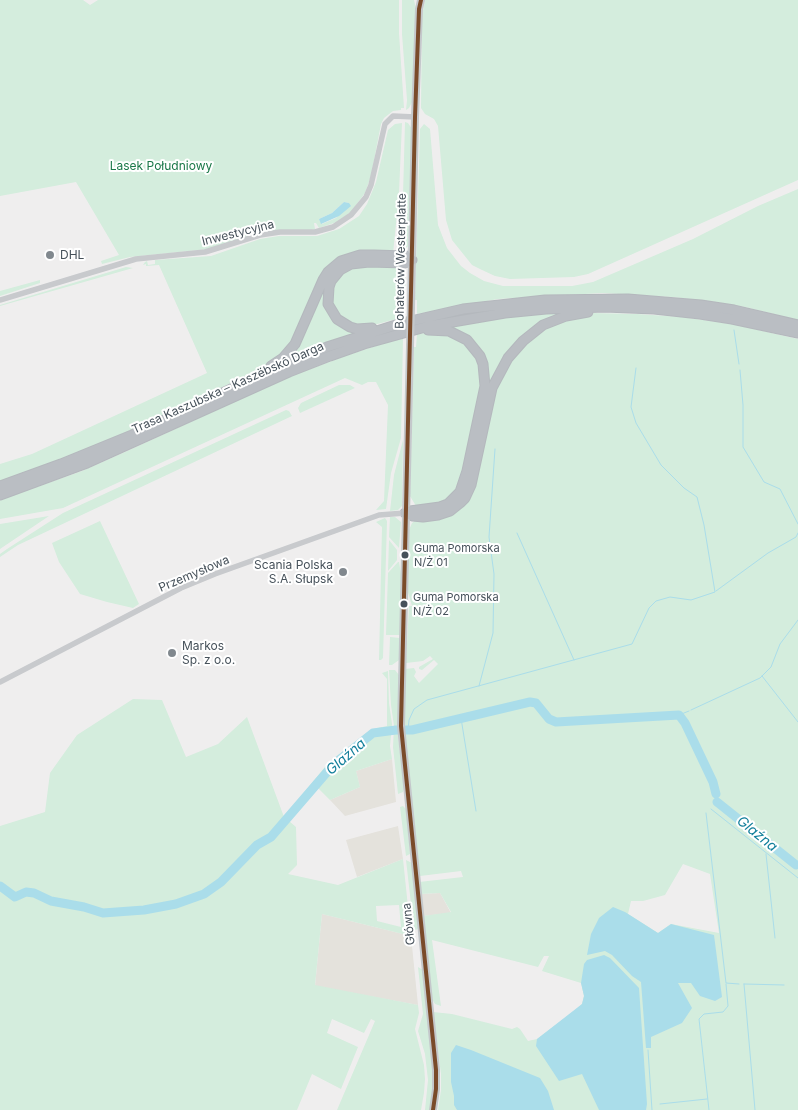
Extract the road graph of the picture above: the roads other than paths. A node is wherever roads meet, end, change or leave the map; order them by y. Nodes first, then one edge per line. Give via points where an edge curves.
1 (417, 0) edge
2 (421, 0) edge
3 (419, 10) junction
4 (415, 117) junction
5 (412, 260) junction
6 (0, 300) edge
7 (628, 308) junction
8 (402, 323) junction
9 (798, 325) edge
10 (798, 333) edge
11 (396, 334) junction
12 (235, 387) junction
13 (0, 486) edge
14 (0, 495) edge
15 (405, 513) junction
16 (0, 682) edge
17 (433, 1110) edge

1 - 3 main road, Bohaterów Westerplatte
2 - 3 main road, Bohaterów Westerplatte
3 - 4 main road, Bohaterów Westerplatte
4 - 5 main road, Bohaterów Westerplatte
4 - 6 street, Inwestycyjna via 393,116 386,124 366,197 351,216 333,227 315,232 260,235 205,252 136,259
5 - 8 highway via 405,263 351,264 336,275 329,287 328,304 333,314 350,327 367,329
5 - 12 highway via 406,256 360,255 341,261 328,272 288,353
5 - 15 main road, Bohaterów Westerplatte, bridge
7 - 10 highway, Trasa Kaszubska – Kaszëbskô Darga via 732,318
7 - 11 highway, Trasa Kaszubska – Kaszëbskô Darga via 512,312
7 - 15 highway via 566,316 543,326 523,341 508,358 492,388 465,498 455,508 438,515 422,517
8 - 9 highway, Trasa Kaszubska – Kaszëbskô Darga via 463,309 591,298 701,305
8 - 12 highway, Trasa Kaszubska – Kaszëbskô Darga via 327,348
11 - 14 highway, Trasa Kaszubska – Kaszëbskô Darga via 288,372 96,460
11 - 15 highway via 430,330 456,334 467,340 480,356 485,376 482,402 460,492 440,507
12 - 13 highway, Trasa Kaszubska – Kaszëbskô Darga via 124,438
15 - 16 street, Przemysłowa via 373,517 186,586
15 - 17 main road, Główna via 401,735 436,1070

